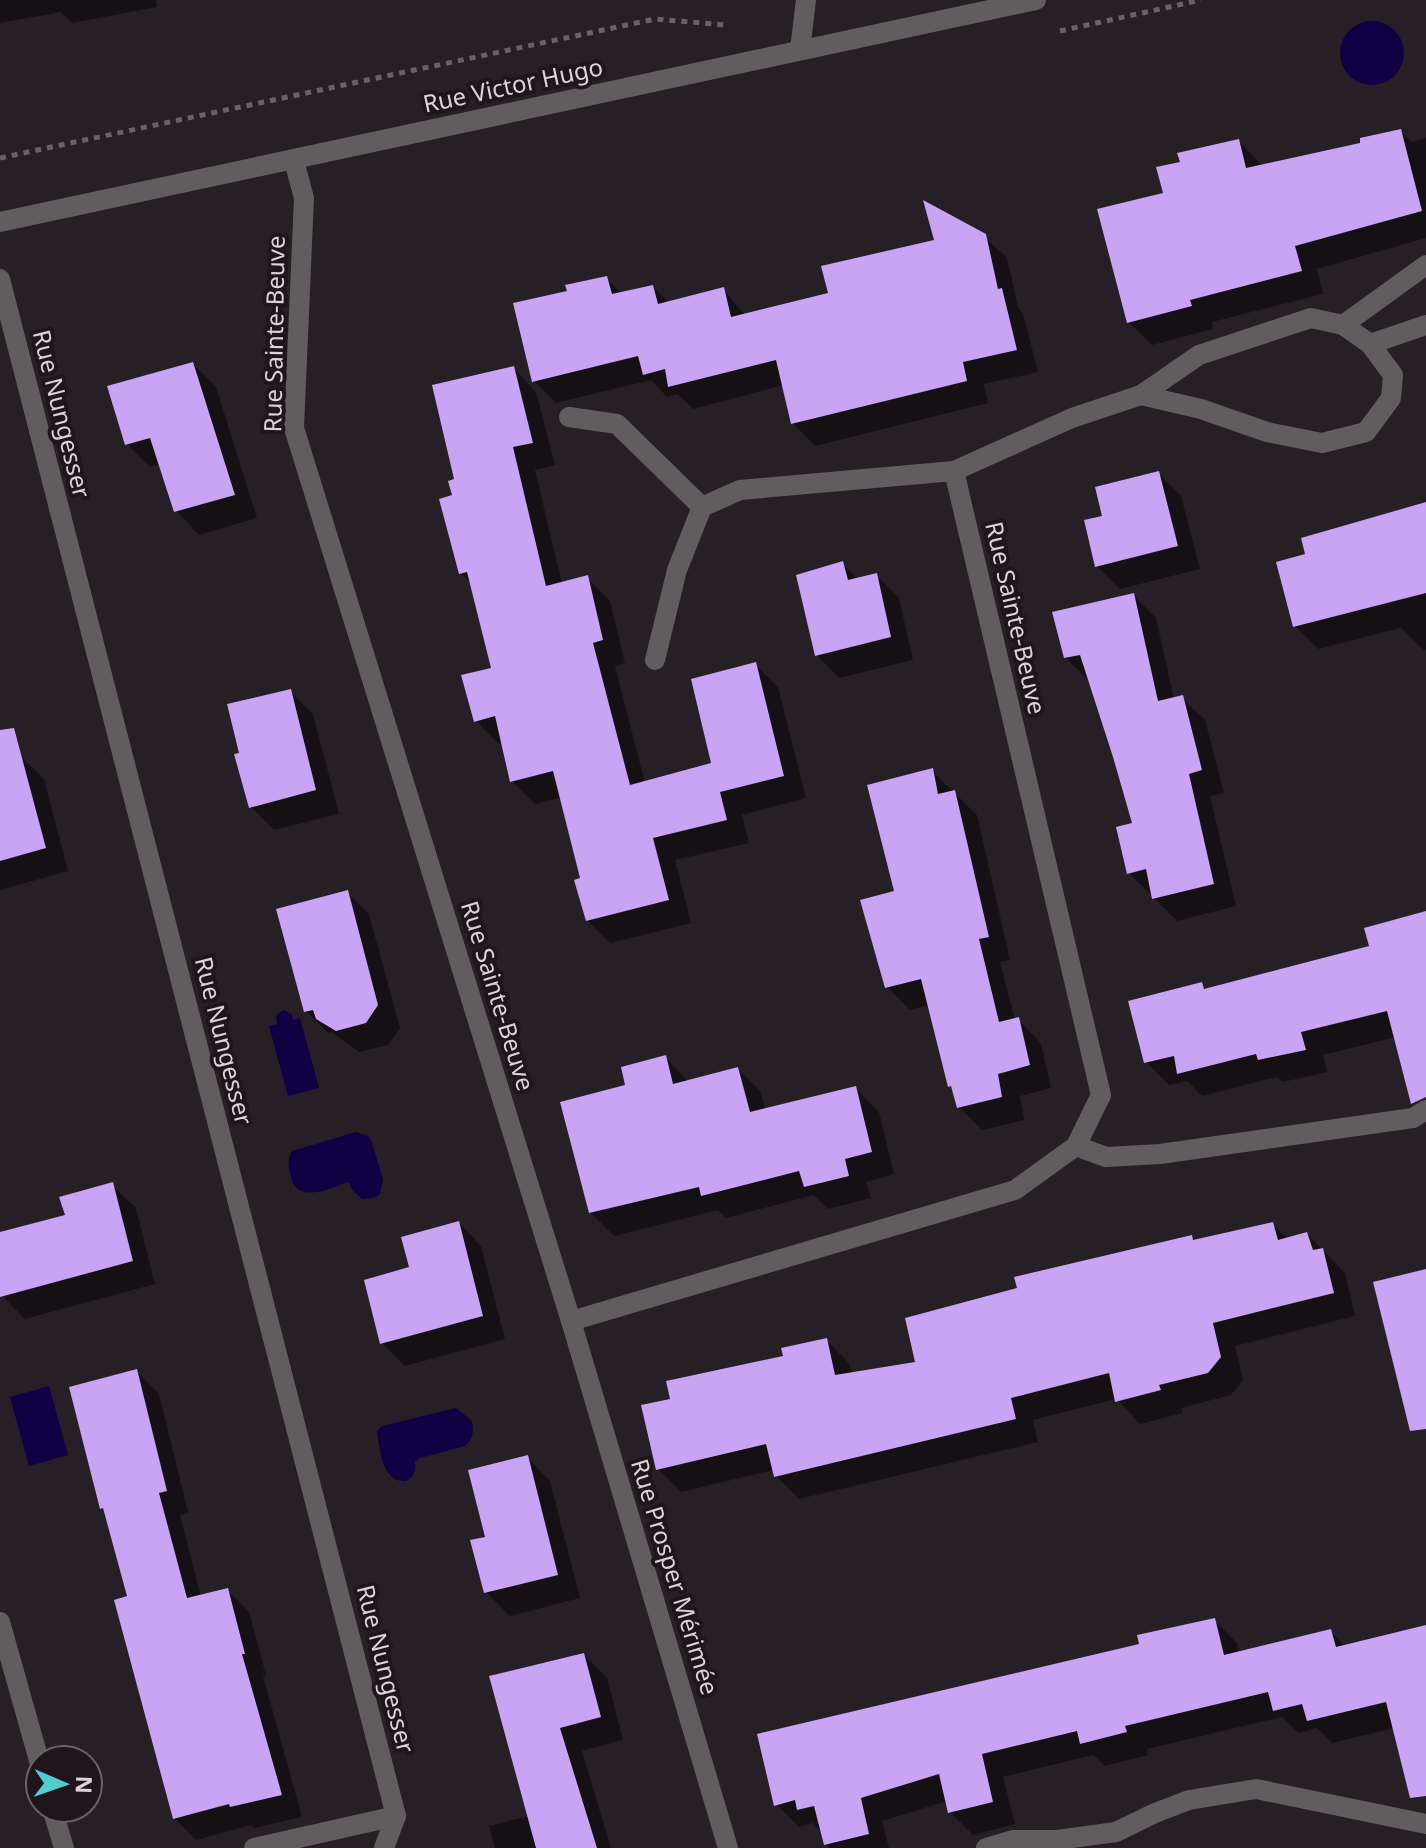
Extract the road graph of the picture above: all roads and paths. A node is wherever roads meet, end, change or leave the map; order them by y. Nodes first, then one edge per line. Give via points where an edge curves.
1 (806, 0) edge
2 (1036, 0) edge
3 (741, 26) dead end
4 (800, 50) junction
5 (0, 158) edge
6 (294, 161) junction
7 (0, 222) edge
8 (1426, 265) edge
9 (0, 279) edge
10 (1343, 325) junction
11 (1426, 325) edge
12 (1370, 344) junction
13 (1141, 395) junction
14 (569, 417) dead end
15 (954, 471) junction
16 (702, 507) junction
17 (655, 660) dead end
18 (1422, 1118) edge
19 (1076, 1146) junction
20 (571, 1321) junction
21 (0, 1622) edge
22 (34, 1744) edge
23 (396, 1816) junction
24 (57, 1824) edge
25 (1426, 1824) edge
26 (64, 1848) edge
27 (254, 1848) edge
28 (384, 1848) edge
29 (728, 1848) edge
30 (986, 1848) edge

1 - 4 street
2 - 4 street, Rue Victor Hugo
3 - 5 path via 655,19
4 - 6 street, Rue Victor Hugo
6 - 7 street, Rue Victor Hugo
6 - 20 street, Rue Sainte-Beuve via 304,198 294,428
8 - 10 street
9 - 23 street, Rue Nungesser
10 - 12 street
10 - 13 street via 1311,318 1270,329 1199,355
11 - 12 street
12 - 13 street via 1393,375 1391,398 1366,432 1322,443
13 - 15 street via 1072,418
14 - 16 street via 617,424
15 - 16 street via 740,490
15 - 19 street, Rue Sainte-Beuve via 1101,1095
16 - 17 street via 677,570
18 - 19 street via 1160,1154 1106,1157
19 - 20 street, Rue Sainte-Beuve via 1015,1190
20 - 29 street, Rue Prosper Mérimée
21 - 22 street
23 - 27 street
23 - 28 street
24 - 26 street
25 - 30 street via 1256,1789 1189,1800 1116,1832 1013,1840

